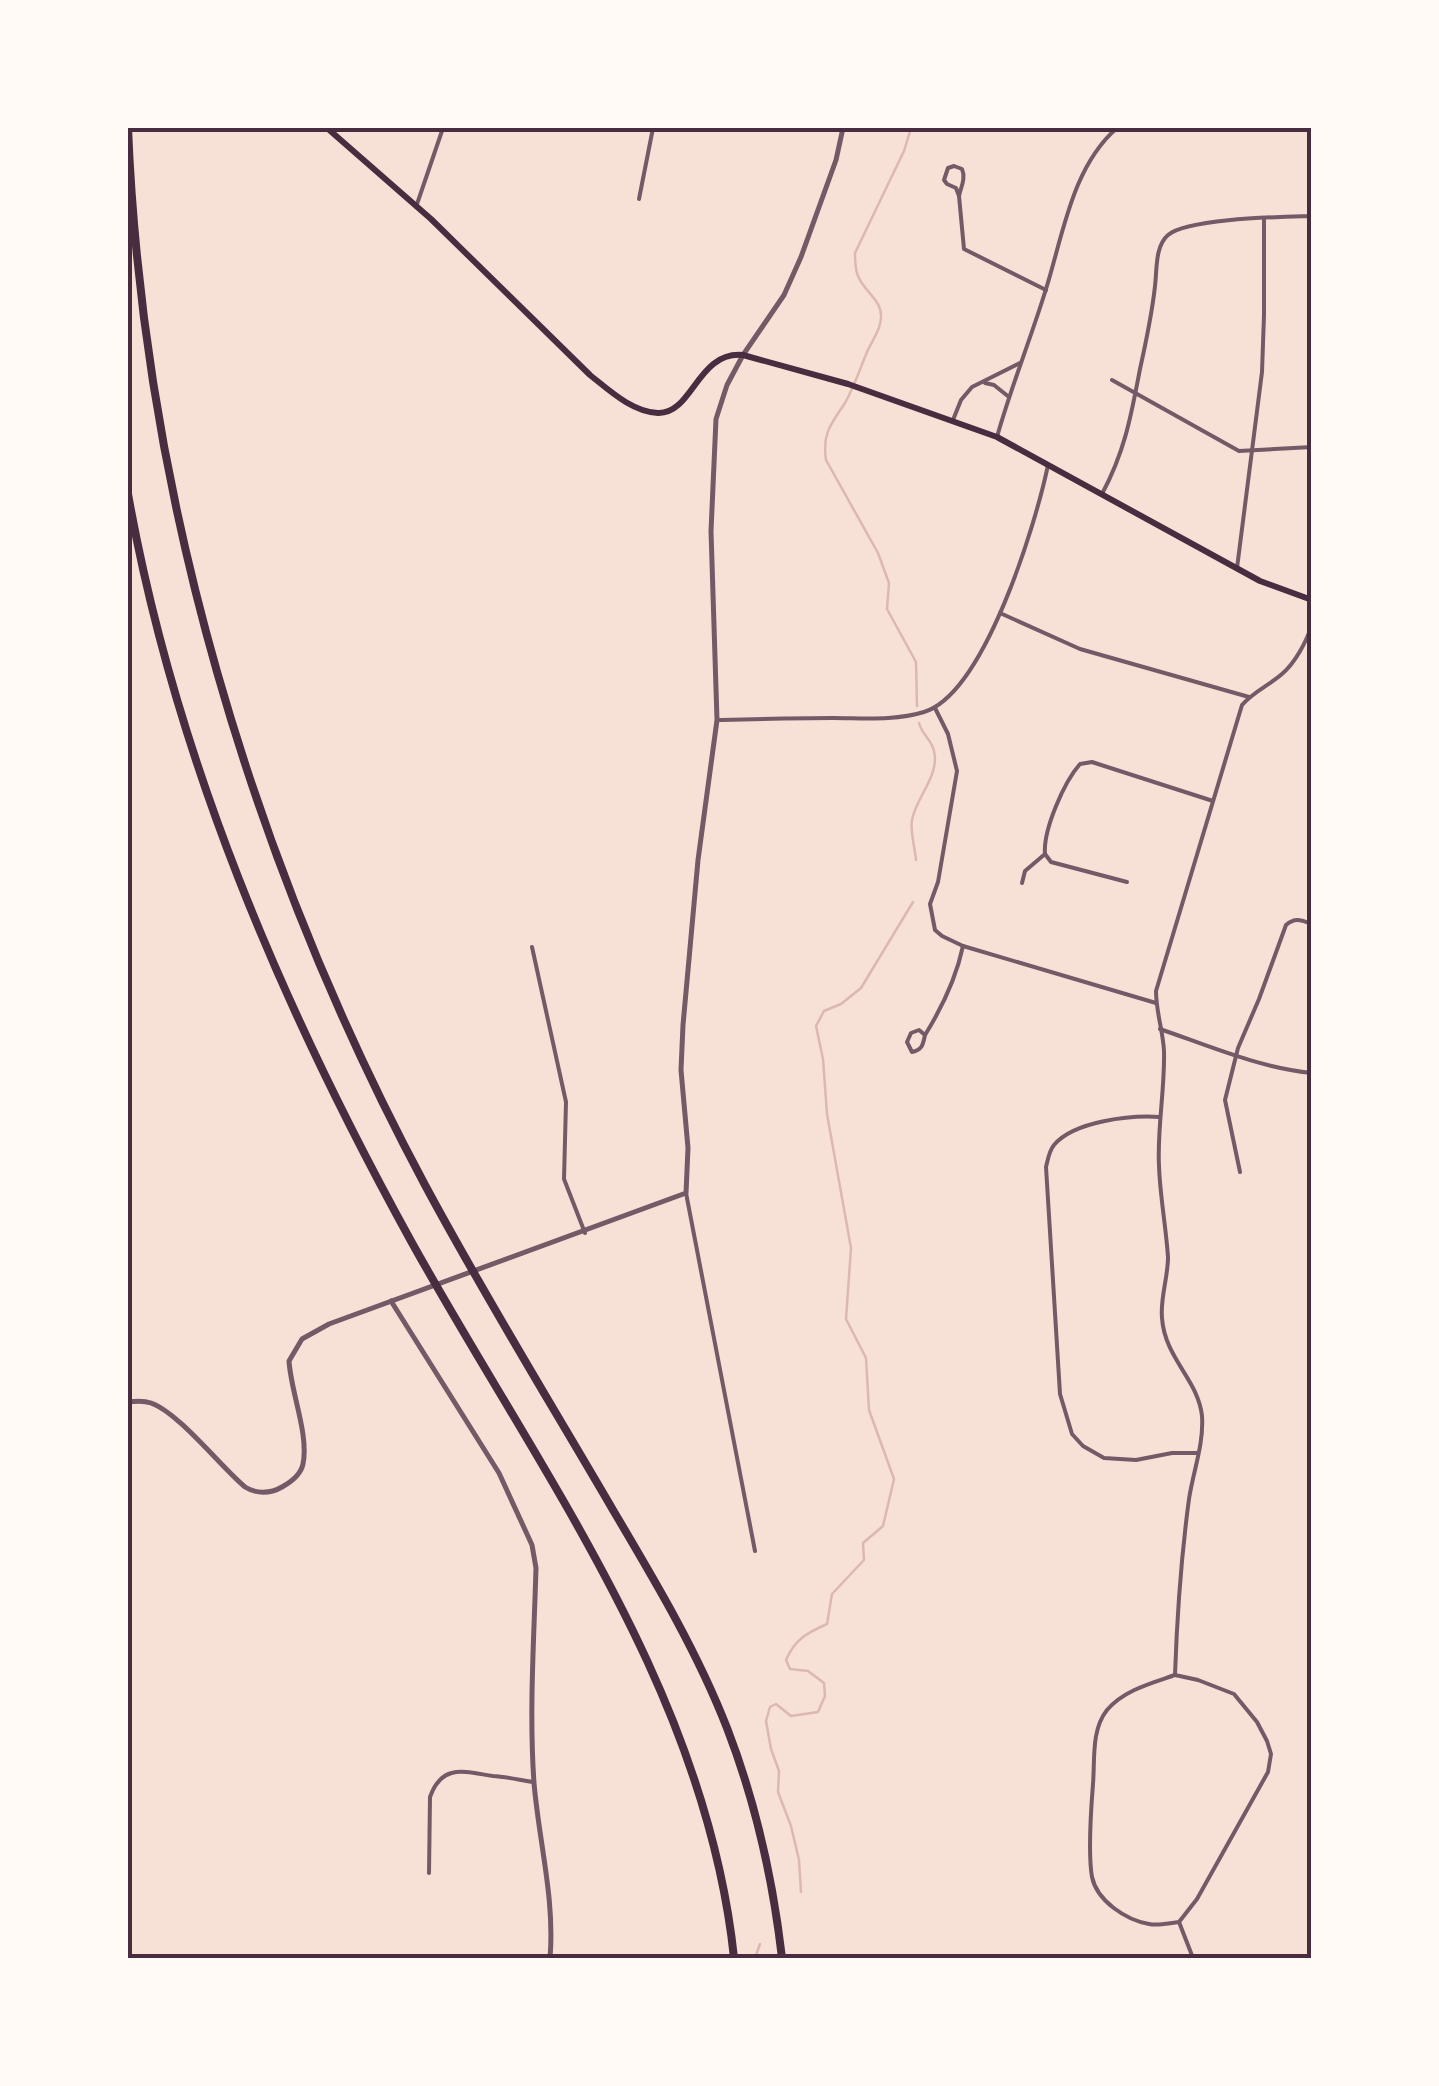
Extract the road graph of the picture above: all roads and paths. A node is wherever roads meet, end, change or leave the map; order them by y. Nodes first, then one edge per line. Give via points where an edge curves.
1 (128, 128) edge
2 (326, 128) edge
3 (443, 128) edge
4 (653, 128) edge
5 (843, 128) edge
6 (1117, 128) edge
7 (959, 196) junction
8 (639, 200) dead end
9 (416, 206) junction
10 (1312, 216) edge
11 (1264, 219) junction
12 (1046, 290) junction
13 (743, 355) junction
14 (1020, 364) junction
15 (1112, 380) dead end
16 (985, 383) junction
17 (1136, 392) junction
18 (1009, 397) junction
19 (953, 420) junction
20 (997, 436) junction
21 (1312, 447) edge
22 (1251, 452) junction
23 (1048, 465) junction
24 (128, 494) edge
25 (1102, 494) junction
26 (1237, 568) junction
27 (1312, 600) edge
28 (1000, 613) junction
29 (1312, 624) edge
30 (1249, 697) junction
31 (935, 708) junction
32 (716, 720) junction
33 (1214, 801) junction
34 (1045, 854) junction
35 (1127, 882) dead end
36 (1022, 883) dead end
37 (1312, 924) edge
38 (532, 946) dead end
39 (963, 946) junction
40 (1156, 1003) junction
41 (1160, 1030) junction
42 (925, 1035) dead end
43 (1236, 1056) junction
44 (1312, 1073) edge
45 (1160, 1116) junction
46 (1240, 1172) dead end
47 (686, 1193) junction
48 (584, 1233) junction
49 (391, 1301) junction
50 (128, 1402) edge
51 (1198, 1453) junction
52 (755, 1552) dead end
53 (1175, 1674) junction
54 (534, 1782) junction
55 (430, 1872) dead end
56 (1179, 1922) junction
57 (550, 1958) edge
58 (734, 1958) edge
59 (782, 1958) edge
60 (1193, 1958) edge

1 - 59 highway via 145,320 174,489 218,672 276,850 413,1163 700,1664 758,1824
2 - 9 main road
3 - 9 street
4 - 8 street
5 - 13 street via 795,270
6 - 12 street via 1091,158
7 - 7 street via 964,173 950,166 944,180
7 - 12 street via 964,249
9 - 13 main road via 590,376 638,408 670,410 718,359
10 - 11 street
11 - 17 street via 1200,223 1166,236
11 - 22 street via 1262,372
12 - 14 street
13 - 19 main road
13 - 32 street via 716,419
14 - 16 street
14 - 18 street
15 - 17 street
16 - 18 street
16 - 19 street via 965,394
17 - 22 street via 1231,449
17 - 25 street via 1118,464
18 - 20 street
19 - 20 main road
20 - 23 main road
21 - 22 street
22 - 26 street
23 - 25 main road
23 - 28 street
24 - 58 highway via 184,725 254,918 379,1181 601,1568 655,1675 704,1804
25 - 26 main road
26 - 27 main road
28 - 30 street via 1080,649
28 - 31 street via 983,648
29 - 30 street via 1288,668
30 - 33 street
31 - 32 street via 902,718
31 - 39 street via 957,771 930,904 935,930
32 - 47 street via 683,1025
33 - 34 street via 1092,762 1080,764 1048,832
33 - 40 street
34 - 35 street via 1051,862
34 - 36 street
37 - 43 street via 1300,919 1286,925
38 - 48 street via 566,1102 564,1179
39 - 40 street
39 - 42 street via 958,972
40 - 41 street
41 - 43 street
41 - 45 street
43 - 44 street
43 - 46 street via 1225,1100
45 - 51 street via 1168,1264 1162,1318 1169,1350 1198,1398
45 - 51 street via 1083,1126 1048,1155 1060,1394 1072,1434 1104,1458
47 - 48 street
47 - 52 street
48 - 49 street
49 - 50 street via 329,1324 292,1353 303,1464 273,1492 244,1487 154,1404
49 - 54 street via 499,1474 532,1545
51 - 53 street
53 - 56 street via 1234,1694 1271,1754 1268,1772
53 - 56 street via 1120,1699 1096,1729 1092,1878 1106,1902 1130,1919
54 - 55 street via 463,1770 447,1774 430,1797
54 - 57 street
56 - 60 street

